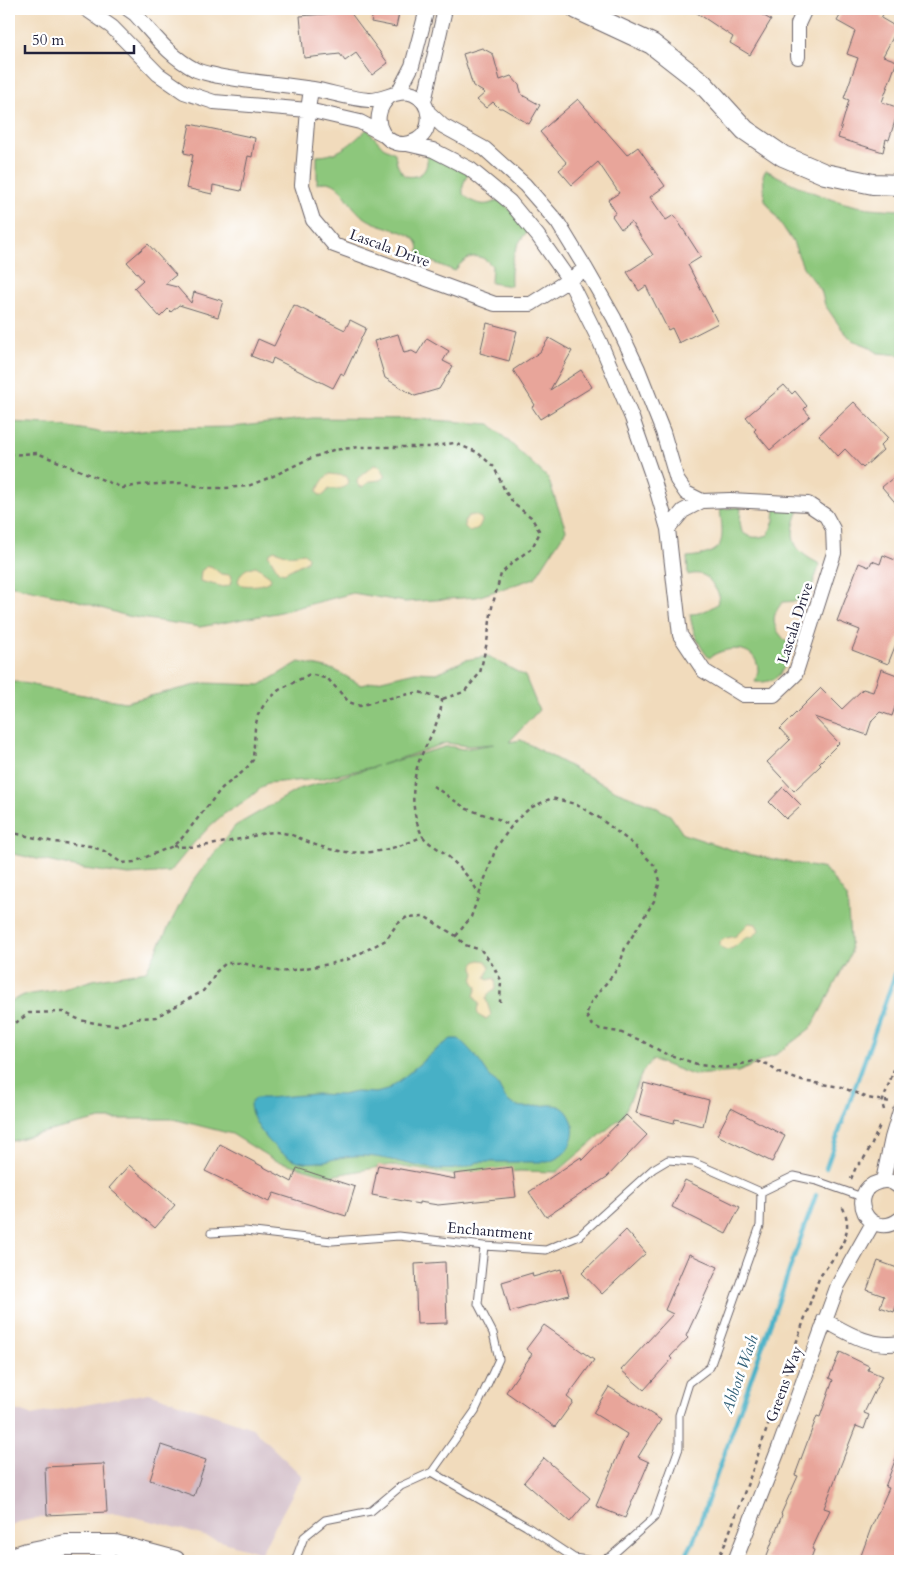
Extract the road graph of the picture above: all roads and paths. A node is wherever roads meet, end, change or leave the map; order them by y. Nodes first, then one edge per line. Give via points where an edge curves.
1 (86, 9) edge
2 (128, 9) edge
3 (427, 9) edge
4 (444, 9) edge
5 (577, 9) edge
6 (805, 9) edge
7 (798, 57) dead end
8 (312, 89) junction
9 (394, 95) junction
10 (426, 108) junction
11 (308, 110) junction
12 (384, 134) junction
13 (407, 144) junction
14 (900, 185) edge
15 (586, 269) junction
16 (569, 280) junction
17 (9, 455) edge
18 (702, 501) junction
19 (668, 529) junction
20 (442, 699) junction
21 (433, 786) dead end
22 (511, 826) junction
23 (9, 832) edge
24 (423, 836) junction
25 (172, 846) junction
26 (478, 893) junction
27 (456, 936) junction
28 (500, 1002) dead end
29 (9, 1028) edge
30 (900, 1053) edge
31 (883, 1101) junction
32 (896, 1107) edge
33 (851, 1179) dead end
34 (883, 1181) junction
35 (900, 1188) edge
36 (760, 1192) junction
37 (862, 1198) junction
38 (844, 1204) dead end
39 (900, 1219) edge
40 (873, 1223) junction
41 (211, 1233) dead end
42 (484, 1246) junction
43 (824, 1320) junction
44 (900, 1344) edge
45 (432, 1472) junction
46 (611, 1559) edge
47 (9, 1560) edge
48 (175, 1561) edge
49 (295, 1561) edge
50 (593, 1561) edge
51 (599, 1561) edge
52 (717, 1561) edge
53 (735, 1561) edge

1 - 11 street via 112,27 158,74 184,92 214,102
2 - 8 street via 169,53 198,71
3 - 9 street via 412,66
4 - 10 street
5 - 14 street via 652,44 702,83 745,130 783,156 825,174 873,184
6 - 7 street via 798,24
8 - 9 street via 370,101
8 - 11 street, Lascala Drive
9 - 10 street via 412,94
9 - 12 street via 383,102 379,110 379,127
10 - 13 street via 427,130
10 - 15 street via 443,126 485,150 525,185 558,222
11 - 12 street via 360,122
11 - 16 street, Lascala Drive via 302,185 313,220 334,245 495,304 532,304
12 - 13 street via 390,140
13 - 16 street, Lascala Drive via 433,150 470,169 510,202
15 - 16 street, Lascala Drive
15 - 18 street via 638,369 663,432 677,480 686,493
16 - 19 street, Lascala Drive via 632,418
17 - 20 path via 37,453 123,488 181,483 216,488 248,486 333,450 430,447 454,443 477,452 494,468 505,492 531,517 540,532 532,548 501,574 480,673 464,692
18 - 19 street, Lascala Drive via 682,511
18 - 19 street, Lascala Drive via 808,504 826,516 833,528 834,553 794,675 774,695 743,695 704,671 680,635
20 - 24 path via 442,710 420,758 414,780 414,812
20 - 25 path via 419,692 360,706 349,702 328,679 310,674 293,682 265,703 258,715 253,760 222,788
21 - 22 path via 467,809
22 - 26 path via 496,848
22 - 31 path via 530,808 552,798 575,804 633,844 656,867 660,881 654,901 624,948 619,967 591,1002 586,1015 591,1024 700,1065 725,1068 754,1061 767,1064 779,1074 802,1081 841,1086
23 - 25 path via 90,846 122,863 134,862
24 - 25 path via 406,845 364,854 341,852 317,846 294,834 274,832 210,846
24 - 26 path via 472,880
26 - 27 path via 471,917
27 - 28 path via 465,945 481,950 490,961 501,980
27 - 29 path via 424,916 408,917 397,924 386,940 349,959 330,964 281,972 242,963 226,963 203,991 156,1017 117,1025 80,1020 63,1012 29,1013
30 - 31 path
31 - 32 path
31 - 33 path via 885,1109 876,1134
32 - 34 street
34 - 35 street
34 - 37 street via 870,1186
36 - 37 lane via 794,1176
36 - 42 lane, Enchantment via 693,1162 668,1160 653,1169 579,1236 546,1250
36 - 46 lane via 760,1226 710,1367 689,1382 679,1414 679,1448 654,1518
37 - 40 street via 864,1212
38 - 52 path via 847,1224 844,1242 820,1276 752,1472
39 - 40 street via 887,1226
40 - 43 street, Greens Way via 838,1285
41 - 42 lane, Enchantment via 245,1231 332,1241 399,1236
42 - 45 lane via 478,1304 493,1333 499,1359 475,1411
43 - 44 street via 862,1341
43 - 53 street, Greens Way
45 - 49 lane via 401,1486 371,1511 325,1520 304,1537
45 - 50 lane via 526,1526 574,1558
46 - 51 lane
47 - 48 street via 66,1545 115,1545

